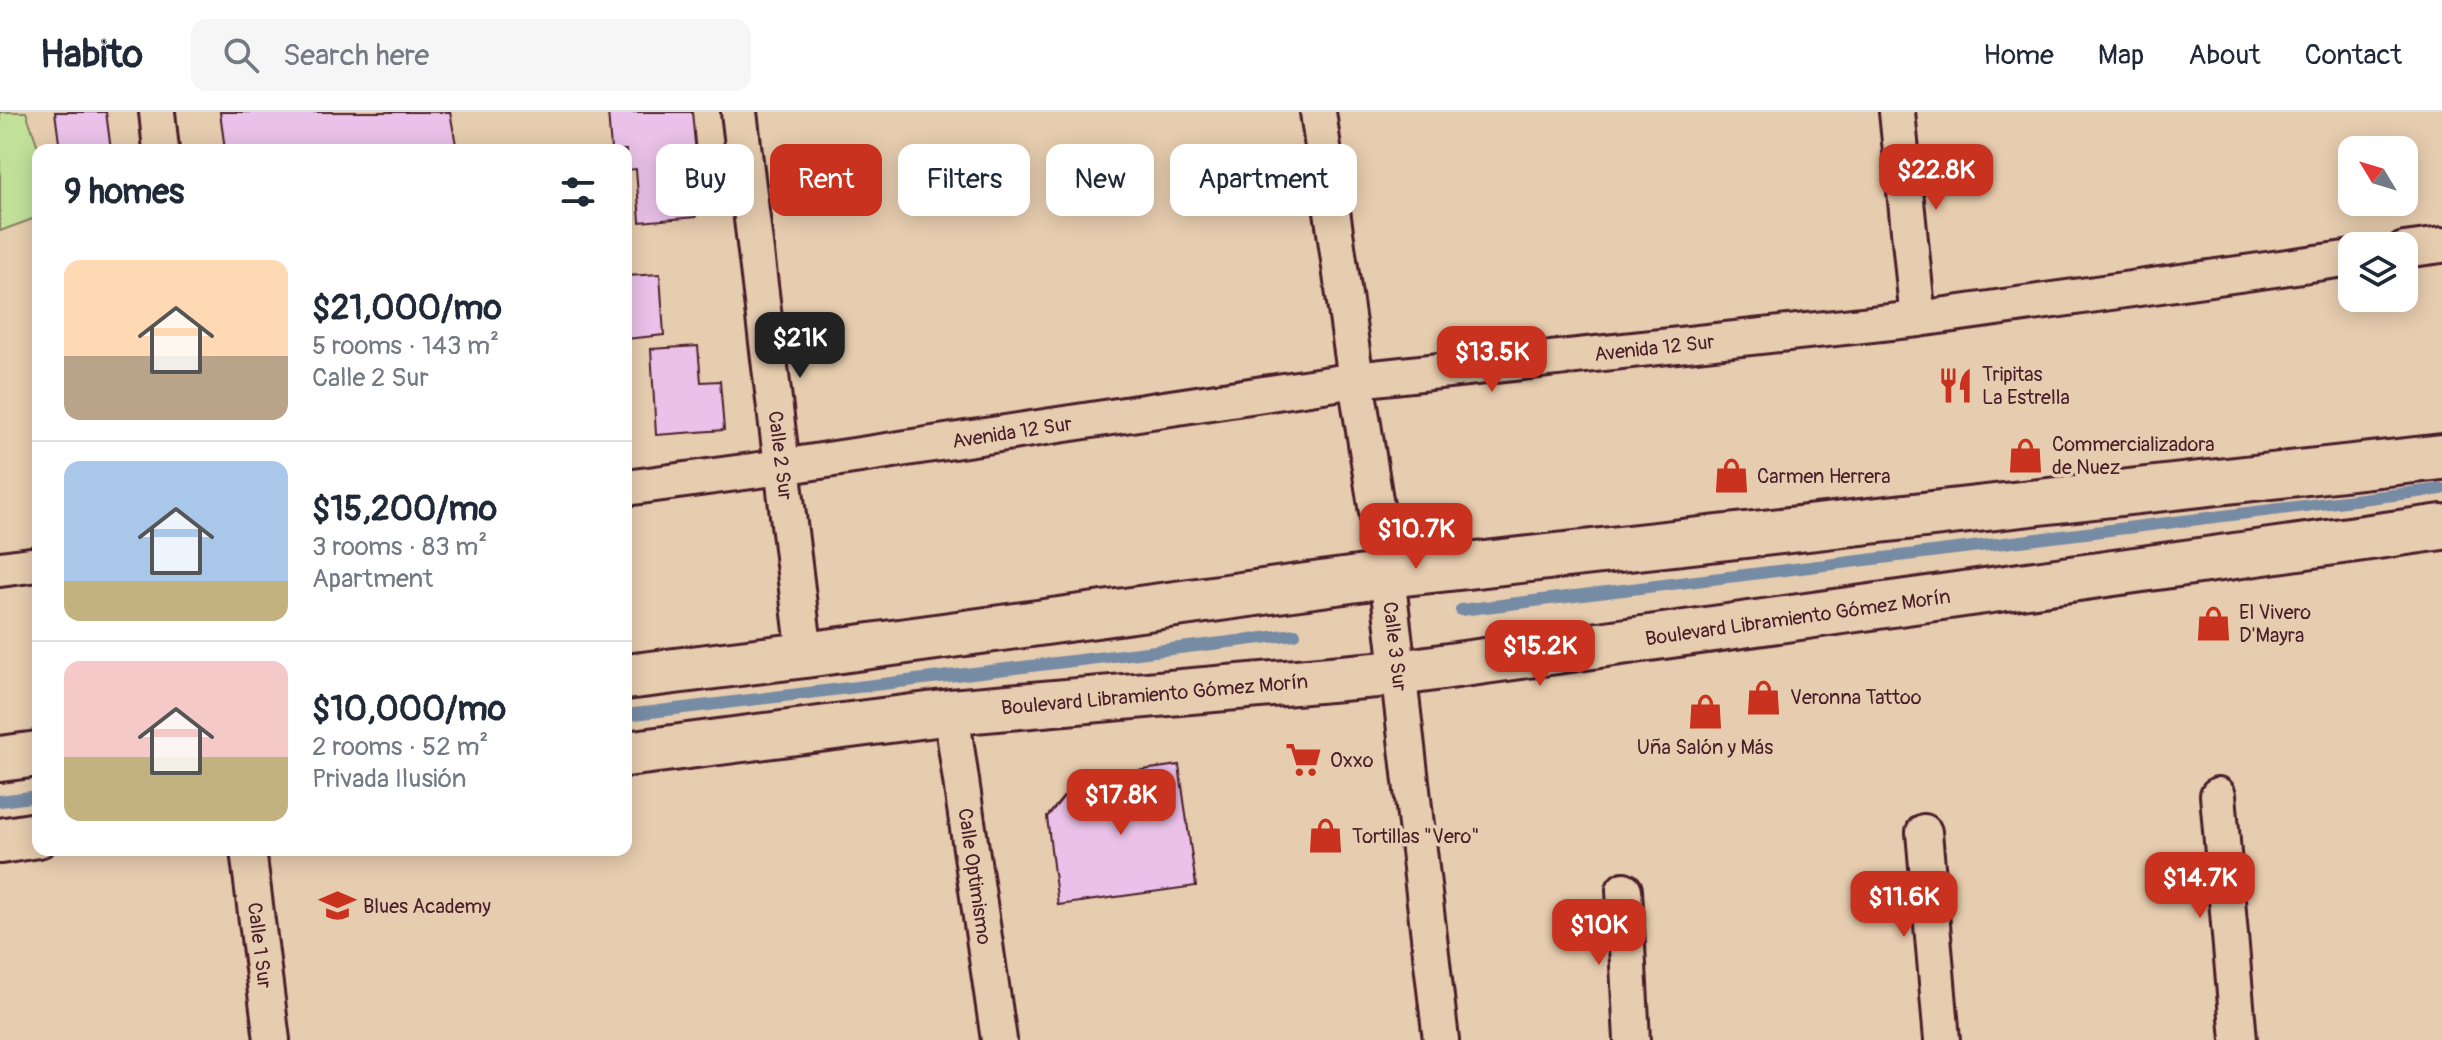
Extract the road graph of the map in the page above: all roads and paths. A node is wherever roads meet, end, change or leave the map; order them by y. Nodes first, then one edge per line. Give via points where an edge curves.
1 (157, 112) edge
2 (739, 112) edge
3 (1318, 112) edge
4 (1897, 112) edge
5 (160, 144) edge
6 (2442, 245) edge
7 (2418, 248) edge
8 (2338, 260) edge
9 (1918, 319) junction
10 (1356, 380) junction
11 (2442, 457) edge
12 (781, 467) junction
13 (632, 487) edge
14 (2442, 527) edge
15 (32, 565) edge
16 (0, 569) edge
17 (1387, 575) junction
18 (805, 655) junction
19 (1399, 673) junction
20 (632, 676) edge
21 (951, 712) junction
22 (632, 753) edge
23 (32, 755) edge
24 (0, 759) edge
25 (2218, 795) dead end
26 (1924, 832) dead end
27 (32, 836) edge
28 (0, 841) edge
29 (249, 856) edge
30 (1624, 890) dead end
31 (272, 1040) edge
32 (999, 1040) edge
33 (1441, 1040) edge
34 (1632, 1040) edge
35 (1942, 1040) edge
36 (2239, 1040) edge

1 - 5 street
2 - 12 street, Calle 2 Sur
3 - 10 street, Calle 3 Sur
4 - 9 street
6 - 7 street
8 - 9 street, Avenida 12 Sur
9 - 10 street, Avenida 12 Sur
10 - 12 street, Avenida 12 Sur
10 - 17 street, Calle 3 Sur
11 - 17 main road
12 - 13 street, Avenida 12 Sur
12 - 18 street, Calle 2 Sur
14 - 19 main road, Boulevard Libramiento Gómez Morín
15 - 16 street
17 - 18 main road
17 - 19 street, Calle 3 Sur
18 - 20 main road
19 - 21 main road, Boulevard Libramiento Gómez Morín
19 - 33 street, Calle 3 Sur
21 - 22 main road, Boulevard Libramiento Gómez Morín
21 - 32 street, Calle Optimismo
23 - 24 main road
25 - 36 street
26 - 35 street
27 - 28 main road
29 - 31 street, Calle 1 Sur
30 - 34 street

